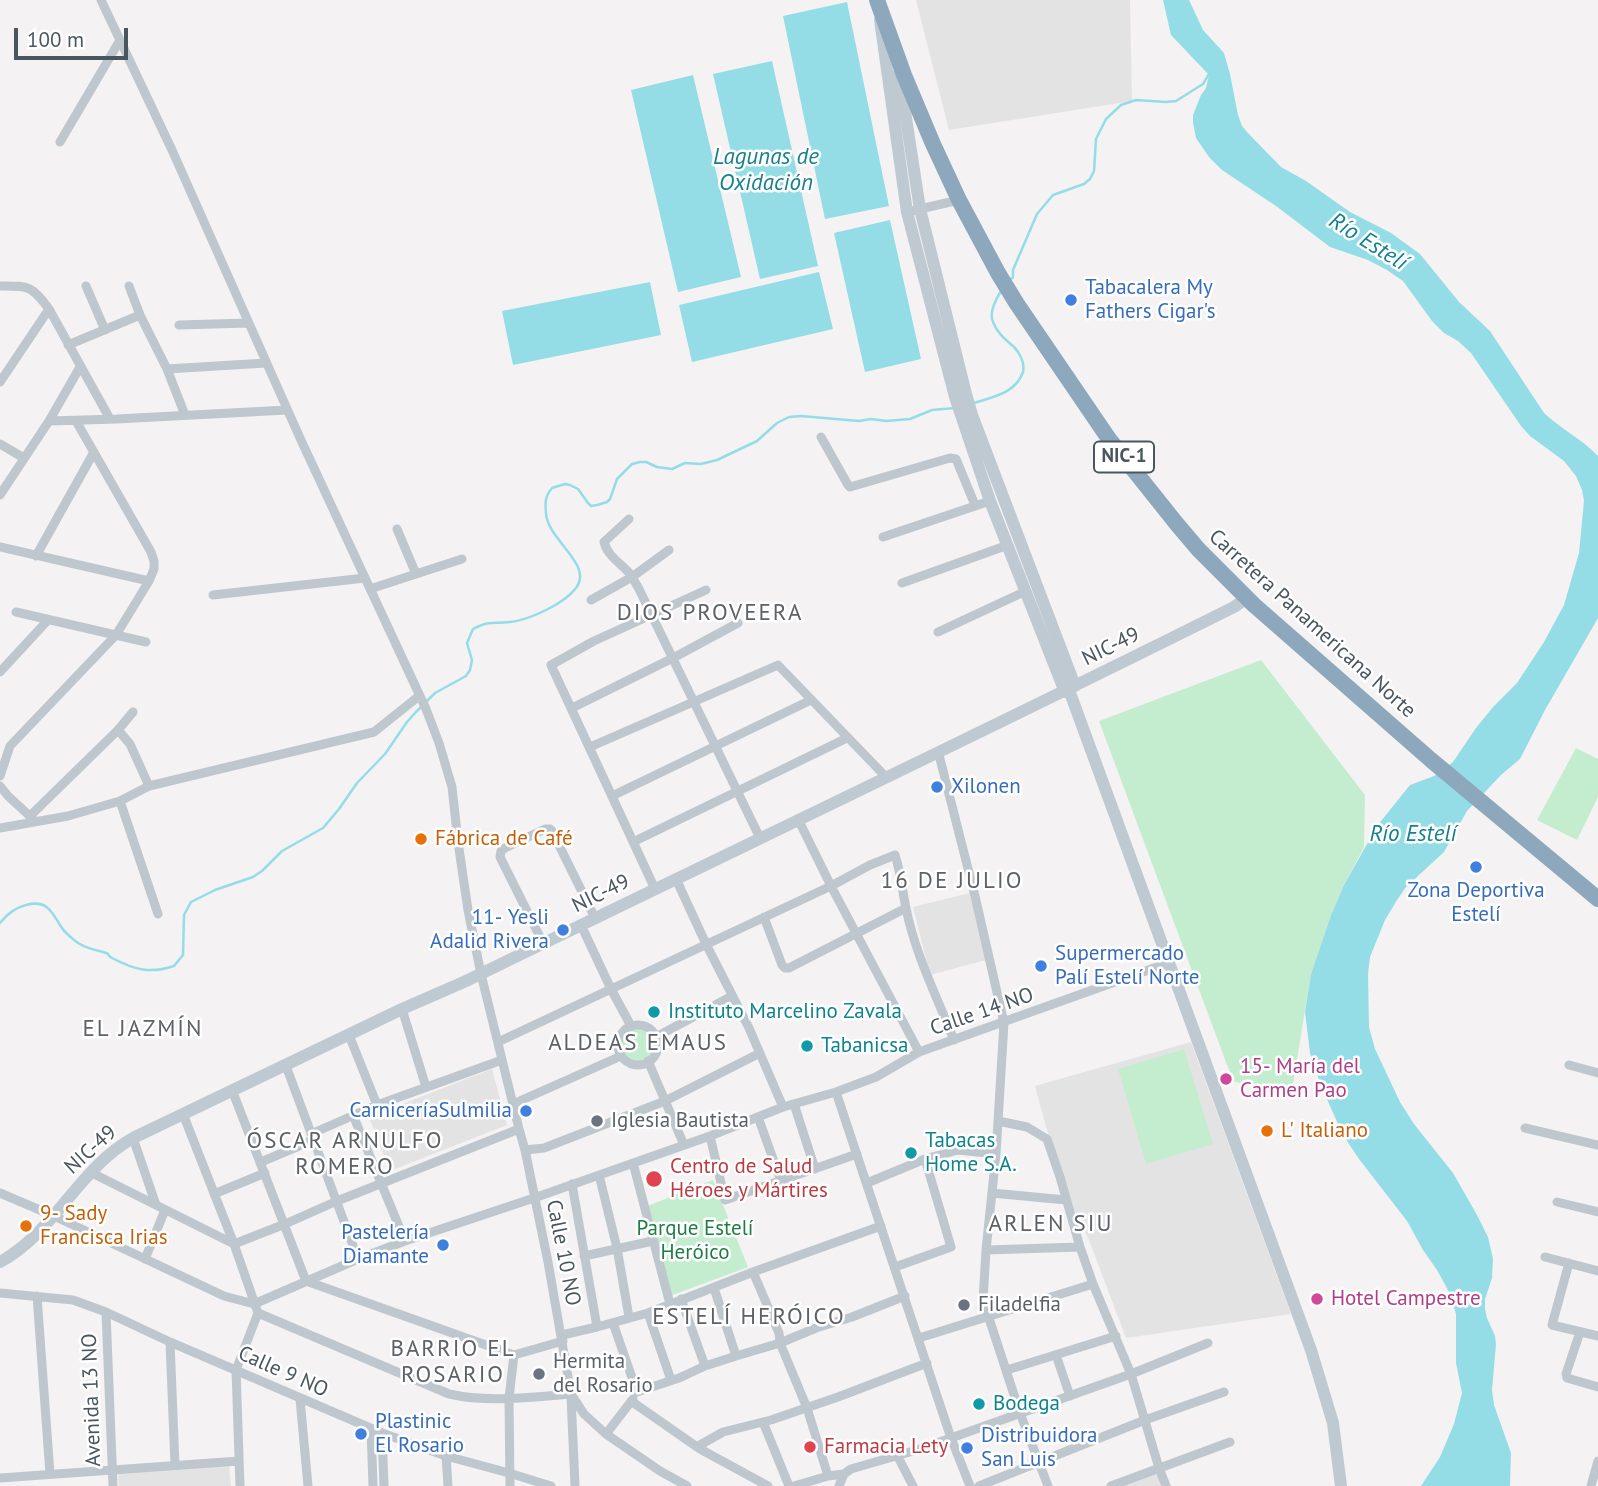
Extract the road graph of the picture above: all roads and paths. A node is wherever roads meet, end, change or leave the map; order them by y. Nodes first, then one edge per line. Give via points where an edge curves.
1 (101, 0) edge
2 (877, 0) edge
3 (120, 40) junction
4 (896, 53) junction
5 (60, 142) dead end
6 (959, 200) junction
7 (914, 211) junction
8 (0, 286) edge
9 (86, 286) dead end
10 (129, 286) dead end
11 (49, 309) junction
12 (139, 315) junction
13 (248, 323) junction
14 (179, 325) dead end
15 (105, 330) junction
16 (68, 345) junction
17 (266, 363) junction
18 (80, 367) junction
19 (167, 369) junction
20 (0, 382) edge
21 (287, 410) junction
22 (185, 415) junction
23 (110, 419) junction
24 (49, 421) junction
25 (76, 421) junction
26 (821, 437) dead end
27 (0, 444) edge
28 (94, 452) junction
29 (24, 458) junction
30 (0, 495) edge
31 (997, 499) junction
32 (975, 505) junction
33 (629, 519) dead end
34 (397, 529) dead end
35 (883, 537) dead end
36 (1008, 545) junction
37 (0, 547) edge
38 (669, 551) dead end
39 (36, 555) junction
40 (462, 559) dead end
41 (416, 574) junction
42 (632, 577) junction
43 (365, 578) junction
44 (149, 581) junction
45 (902, 583) dead end
46 (370, 589) junction
47 (706, 590) dead end
48 (1026, 592) junction
49 (213, 595) dead end
50 (1247, 598) junction
51 (591, 600) dead end
52 (16, 612) dead end
53 (651, 613) junction
54 (48, 620) junction
55 (738, 623) dead end
56 (938, 632) dead end
57 (116, 635) junction
58 (146, 642) dead end
59 (673, 658) junction
60 (0, 672) edge
61 (1069, 689) junction
62 (811, 700) junction
63 (694, 701) junction
64 (422, 702) junction
65 (572, 708) junction
66 (133, 712) dead end
67 (118, 730) junction
68 (0, 738) edge
69 (847, 738) junction
70 (10, 746) junction
71 (716, 746) junction
72 (590, 747) junction
73 (939, 751) junction
74 (0, 776) edge
75 (886, 777) junction
76 (0, 786) edge
77 (149, 786) junction
78 (737, 791) junction
79 (612, 796) junction
80 (120, 801) junction
81 (33, 818) junction
82 (798, 819) junction
83 (0, 828) edge
84 (760, 838) junction
85 (633, 842) junction
86 (676, 878) junction
87 (831, 886) junction
88 (655, 889) junction
89 (1598, 900) edge
90 (906, 908) junction
91 (158, 914) dead end
92 (764, 917) junction
93 (595, 918) junction
94 (581, 925) junction
95 (856, 934) junction
96 (543, 943) junction
97 (706, 944) junction
98 (1168, 963) junction
99 (481, 974) junction
100 (611, 989) junction
101 (732, 996) junction
102 (402, 1009) junction
103 (1004, 1023) junction
104 (631, 1026) junction
105 (349, 1035) junction
106 (656, 1037) junction
107 (954, 1040) junction
108 (498, 1042) junction
109 (919, 1052) junction
110 (760, 1053) junction
111 (621, 1056) junction
112 (502, 1060) junction
113 (648, 1061) junction
114 (286, 1066) junction
115 (1569, 1066) dead end
116 (1598, 1073) edge
117 (426, 1087) junction
118 (232, 1090) junction
119 (836, 1092) junction
120 (665, 1101) junction
121 (513, 1104) junction
122 (794, 1104) junction
123 (377, 1105) junction
124 (783, 1107) junction
125 (183, 1114) junction
126 (353, 1115) junction
127 (758, 1117) junction
128 (998, 1121) junction
129 (1525, 1128) dead end
130 (519, 1129) junction
131 (710, 1136) junction
132 (312, 1137) junction
133 (133, 1138) junction
134 (1598, 1144) edge
135 (684, 1145) junction
136 (525, 1150) junction
137 (857, 1154) junction
138 (996, 1154) junction
139 (925, 1159) junction
140 (261, 1162) junction
141 (633, 1163) junction
142 (815, 1169) junction
143 (90, 1172) junction
144 (265, 1173) junction
145 (599, 1175) junction
146 (781, 1181) junction
147 (382, 1183) junction
148 (867, 1183) junction
149 (572, 1184) junction
150 (0, 1193) edge
151 (992, 1193) junction
152 (214, 1194) junction
153 (534, 1198) junction
154 (1066, 1200) junction
155 (337, 1201) junction
156 (1557, 1202) dead end
157 (161, 1208) junction
158 (1598, 1212) edge
159 (54, 1216) junction
160 (285, 1224) junction
161 (881, 1226) junction
162 (405, 1241) junction
163 (653, 1241) junction
164 (234, 1244) junction
165 (1080, 1247) junction
166 (617, 1248) junction
167 (986, 1250) junction
168 (584, 1256) junction
169 (1545, 1257) dead end
170 (145, 1259) junction
171 (359, 1259) junction
172 (0, 1262) edge
173 (1570, 1263) junction
174 (895, 1267) junction
175 (1598, 1271) edge
176 (753, 1272) junction
177 (306, 1281) junction
178 (1093, 1284) junction
179 (714, 1287) junction
180 (1, 1294) edge
181 (37, 1297) junction
182 (905, 1297) junction
183 (681, 1299) junction
184 (670, 1304) junction
185 (256, 1308) junction
186 (106, 1312) junction
187 (648, 1312) junction
188 (989, 1316) junction
189 (629, 1317) junction
190 (613, 1324) junction
191 (597, 1328) junction
192 (1580, 1332) junction
193 (1116, 1336) junction
194 (1598, 1336) edge
195 (562, 1338) junction
196 (919, 1338) junction
197 (170, 1342) junction
198 (780, 1343) junction
199 (1208, 1343) dead end
200 (514, 1355) junction
201 (1056, 1355) junction
202 (736, 1356) junction
203 (927, 1363) junction
204 (705, 1366) junction
205 (236, 1370) junction
206 (1007, 1370) junction
207 (1130, 1374) junction
208 (671, 1380) junction
209 (1598, 1387) edge
210 (637, 1392) junction
211 (1224, 1392) dead end
212 (571, 1394) junction
213 (1070, 1396) junction
214 (509, 1398) junction
215 (300, 1399) junction
216 (631, 1401) junction
217 (807, 1408) junction
218 (1020, 1412) junction
219 (1144, 1420) junction
220 (764, 1422) junction
221 (371, 1429) junction
222 (382, 1433) junction
223 (607, 1434) junction
224 (951, 1438) junction
225 (1230, 1442) dead end
226 (700, 1449) junction
227 (897, 1455) junction
228 (446, 1456) junction
229 (239, 1461) junction
230 (1598, 1461) edge
231 (1040, 1462) junction
232 (175, 1465) junction
233 (1159, 1468) junction
234 (112, 1470) junction
235 (509, 1473) junction
236 (50, 1475) junction
237 (844, 1475) junction
238 (828, 1476) junction
239 (0, 1478) edge
240 (113, 1486) edge
241 (240, 1486) edge
242 (308, 1486) edge
243 (373, 1486) edge
244 (384, 1486) edge
245 (448, 1486) edge
246 (510, 1486) edge
247 (551, 1486) edge
248 (575, 1486) edge
249 (687, 1486) edge
250 (768, 1486) edge
251 (789, 1486) edge
252 (794, 1486) edge
253 (839, 1486) edge
254 (913, 1486) edge
255 (970, 1486) edge
256 (979, 1486) edge
257 (1048, 1486) edge
258 (1111, 1486) edge
259 (1166, 1486) edge
260 (1341, 1486) edge
261 (1591, 1486) edge

1 - 3 street, Calle 10 NO
2 - 4 highway, Carretera Panamericana Norte / NIC-1
2 - 7 street
3 - 5 street
3 - 13 street, Calle 10 NO
4 - 6 highway, Carretera Panamericana Norte / NIC-1
4 - 7 street
6 - 7 street
6 - 50 highway, Carretera Panamericana Norte / NIC-1 via 1017,304 1102,428 1198,549
7 - 31 street via 960,396
8 - 11 street via 32,289
9 - 15 street
10 - 12 street
11 - 16 street
11 - 20 street
12 - 15 street
12 - 19 street
13 - 14 street
13 - 17 street, Calle 10 NO
15 - 16 street
16 - 18 street
17 - 19 street
17 - 21 street, Calle 10 NO
18 - 23 street
18 - 24 street
19 - 22 street
21 - 22 street
21 - 43 street, Calle 10 NO
22 - 23 street
23 - 25 street
24 - 25 street
24 - 29 street
25 - 28 street
26 - 32 street via 850,486 956,459
27 - 29 street
28 - 39 street
28 - 44 street via 151,552 154,569
29 - 30 street
31 - 32 street
31 - 36 street
31 - 61 street
32 - 35 street
33 - 42 street via 604,542
34 - 41 street
36 - 45 street
36 - 48 street
37 - 39 street
38 - 42 street
39 - 44 street
40 - 41 street
41 - 46 street
42 - 51 street
42 - 53 street
43 - 46 street, Calle 10 NO
43 - 49 street
44 - 57 street
46 - 64 street, Calle 10 NO
47 - 53 street
48 - 56 street
48 - 61 street
50 - 61 street, NIC-49 / NIC-49
50 - 89 highway, Carretera Panamericana Norte / NIC-1
52 - 54 street
53 - 59 street
53 - 65 street via 551,665
54 - 57 street
54 - 60 street
55 - 59 street
57 - 58 street
57 - 70 street
59 - 63 street
59 - 65 street
61 - 73 street, NIC-49 / NIC-49
61 - 98 street
62 - 63 street via 778,665
62 - 69 street
62 - 71 street
63 - 71 street
63 - 72 street
64 - 77 street via 374,732
64 - 99 street, Calle 10 NO via 453,787
65 - 72 street
66 - 67 street
67 - 77 street
67 - 81 street
68 - 70 street
69 - 75 street
69 - 78 street
70 - 74 street
71 - 78 street
71 - 79 street
72 - 79 street
73 - 75 street, NIC-49 / NIC-49
73 - 103 street
75 - 82 street, NIC-49 / NIC-49
76 - 81 street
77 - 80 street
78 - 84 street
78 - 85 street
79 - 85 street
80 - 81 street via 68,816
80 - 91 street
81 - 83 street
82 - 84 street, NIC-49 / NIC-49
82 - 87 street
84 - 86 street, NIC-49 / NIC-49
85 - 88 street
86 - 88 street, NIC-49 / NIC-49
86 - 97 street
87 - 90 street via 895,855
87 - 92 street
87 - 95 street
88 - 93 street, NIC-49 / NIC-49
90 - 95 street
90 - 107 street
92 - 95 street via 785,968
92 - 97 street
93 - 94 street, NIC-49 / NIC-49
93 - 96 street via 552,831 545,828 501,851 500,857
94 - 96 street, NIC-49 / NIC-49
94 - 100 street
95 - 109 street
96 - 99 street, NIC-49 / NIC-49
97 - 100 street
97 - 101 street
98 - 103 street, Calle 14 NO
98 - 260 street via 1311,1349 1333,1423
99 - 102 street, NIC-49 / NIC-49
99 - 108 street, Calle 10 NO
100 - 104 street
100 - 108 street
101 - 106 street
101 - 110 street
102 - 105 street, NIC-49 / NIC-49
102 - 117 street
103 - 107 street, Calle 14 NO
103 - 128 street
104 - 106 street via 643,1026
104 - 111 street via 619,1039
105 - 114 street, NIC-49 / NIC-49
105 - 123 street
106 - 113 street via 656,1053
107 - 109 street, Calle 14 NO
108 - 112 street, Calle 10 NO
109 - 119 street, Calle 14 NO via 876,1077
110 - 120 street
110 - 124 street
111 - 113 street via 633,1064
111 - 121 street
112 - 117 street
112 - 121 street, Calle 10 NO
113 - 120 street
114 - 118 street, NIC-49 / NIC-49
114 - 132 street
115 - 116 street
117 - 123 street
118 - 125 street, NIC-49 / NIC-49
118 - 140 street
119 - 122 street, Calle 14 NO
119 - 137 street
120 - 135 street
120 - 136 street via 544,1148
121 - 130 street, Calle 10 NO
122 - 124 street, Calle 14 NO
122 - 142 street
123 - 126 street
124 - 127 street, Calle 14 NO
125 - 133 street, NIC-49 / NIC-49
125 - 152 street
126 - 132 street
126 - 147 street
127 - 131 street, Calle 14 NO
127 - 146 street
128 - 138 street
128 - 154 street via 1027,1127 1047,1139
129 - 134 street
130 - 136 street, Calle 10 NO
130 - 147 street
131 - 135 street, Calle 14 NO
131 - 146 street via 725,1200
132 - 140 street
132 - 155 street
133 - 143 street, NIC-49 / NIC-49
133 - 157 street
135 - 141 street, Calle 14 NO
136 - 153 street, Calle 10 NO
137 - 142 street
137 - 148 street
138 - 139 street via 958,1150
138 - 151 street
139 - 148 street
139 - 174 street via 951,1247
140 - 144 street
141 - 145 street, Calle 14 NO
141 - 163 street
142 - 146 street
143 - 157 street
143 - 159 street, NIC-49 / NIC-49
144 - 152 street
144 - 160 street
145 - 149 street, Calle 14 NO
145 - 166 street
147 - 155 street
147 - 162 street
148 - 161 street
149 - 153 street, Calle 14 NO
149 - 168 street
150 - 159 street
151 - 154 street
151 - 167 street
152 - 164 street
153 - 162 street, Calle 14 NO
153 - 195 street, Calle 10 NO
154 - 165 street
155 - 160 street
155 - 171 street
156 - 158 street
157 - 164 street
157 - 170 street
159 - 170 street
159 - 172 street, NIC-49 / NIC-49 via 22,1248
160 - 164 street
160 - 177 street
161 - 174 street
161 - 176 street
162 - 171 street, Calle 14 NO
163 - 166 street
163 - 184 street
164 - 185 street
165 - 167 street
165 - 178 street
166 - 168 street
166 - 189 street
167 - 188 street via 983,1300
168 - 191 street
169 - 173 street
170 - 185 street
171 - 177 street, Calle 14 NO
173 - 175 street
173 - 192 street via 1552,1325
174 - 182 street
176 - 179 street
176 - 198 street
177 - 185 street, Calle 14 NO
177 - 200 street
178 - 188 street
178 - 193 street
179 - 183 street
179 - 202 street
180 - 181 street, Calle 9 NO
181 - 186 street, Calle 9 NO via 74,1300
181 - 236 street
182 - 196 street
182 - 198 street
183 - 184 street
183 - 204 street
184 - 187 street
185 - 205 street
185 - 214 street via 449,1394
186 - 197 street, Calle 9 NO
186 - 234 street, Avenida 13 NO
187 - 189 street
187 - 208 street
188 - 196 street
188 - 206 street
189 - 190 street
190 - 191 street
190 - 210 street
191 - 195 street
192 - 194 street
192 - 209 street via 1567,1378
193 - 201 street
193 - 207 street
195 - 200 street
195 - 212 street, Calle 10 NO
196 - 203 street
197 - 205 street, Calle 9 NO
197 - 232 street
198 - 202 street
198 - 217 street
199 - 207 street
200 - 214 street
201 - 206 street
201 - 213 street
202 - 204 street
203 - 217 street
203 - 224 street
204 - 208 street
205 - 215 street, Calle 9 NO
205 - 229 street
206 - 218 street
207 - 213 street
207 - 219 street
208 - 210 street
210 - 216 street
211 - 219 street
212 - 214 street
212 - 223 street, Calle 10 NO via 584,1414
212 - 248 street
213 - 218 street
214 - 235 street
215 - 221 street, Calle 9 NO
215 - 242 street
216 - 223 street
216 - 226 street
217 - 220 street
217 - 238 street
218 - 224 street
218 - 231 street
219 - 231 street
219 - 233 street
220 - 226 street via 723,1432
220 - 251 street
221 - 222 street, Calle 9 NO
221 - 243 street
222 - 228 street, Calle 9 NO
222 - 244 street
223 - 249 street, Calle 10 NO
224 - 227 street
224 - 255 street
225 - 233 street
226 - 250 street
227 - 237 street
227 - 254 street
228 - 235 street, Calle 9 NO
228 - 245 street
229 - 232 street
229 - 241 street
230 - 261 street
231 - 256 street
231 - 257 street
232 - 234 street
233 - 258 street
233 - 259 street
234 - 236 street
234 - 240 street, Avenida 13 NO
235 - 246 street
235 - 247 street, Calle 9 NO
236 - 239 street
237 - 238 street
237 - 253 street
238 - 252 street

